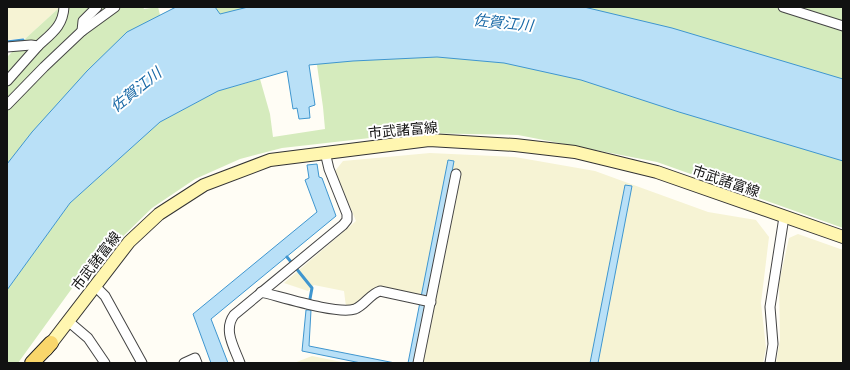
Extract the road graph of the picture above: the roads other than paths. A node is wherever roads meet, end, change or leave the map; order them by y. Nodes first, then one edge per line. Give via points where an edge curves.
1 (64, 7) edge
2 (97, 7) edge
3 (115, 7) edge
4 (783, 7) edge
5 (843, 26) edge
6 (82, 31) junction
7 (38, 46) junction
8 (7, 47) edge
9 (7, 80) edge
10 (7, 105) edge
11 (325, 152) junction
12 (456, 174) dead end
13 (784, 217) junction
14 (843, 237) edge
15 (95, 286) junction
16 (262, 292) junction
17 (430, 302) junction
18 (68, 321) junction
19 (51, 343) junction
20 (32, 363) edge
21 (38, 363) edge
22 (105, 363) edge
23 (142, 363) edge
24 (184, 363) edge
25 (197, 363) edge
26 (240, 363) edge
27 (419, 363) edge
28 (770, 363) edge

1 - 7 street via 60,26
2 - 6 street via 83,22
3 - 6 street
4 - 5 street
6 - 10 street
7 - 8 street
7 - 9 street
11 - 13 main road, 市武諸富線 via 429,140 515,144 575,152 657,172
11 - 15 main road, 市武諸富線 via 270,160 204,185 154,218 129,242
11 - 16 street via 347,220
12 - 17 street
13 - 14 main road, 市武諸富線
13 - 28 street via 770,307 773,344
15 - 18 main road, 市武諸富線
15 - 23 street via 105,296
16 - 17 street via 347,310 356,308 374,293 380,292
16 - 26 street via 230,320 230,335
17 - 27 street
18 - 19 main road, 市武諸富線
18 - 22 street via 88,338
19 - 20 main road
19 - 21 main road, 市武諸富線
24 - 25 street via 195,358

